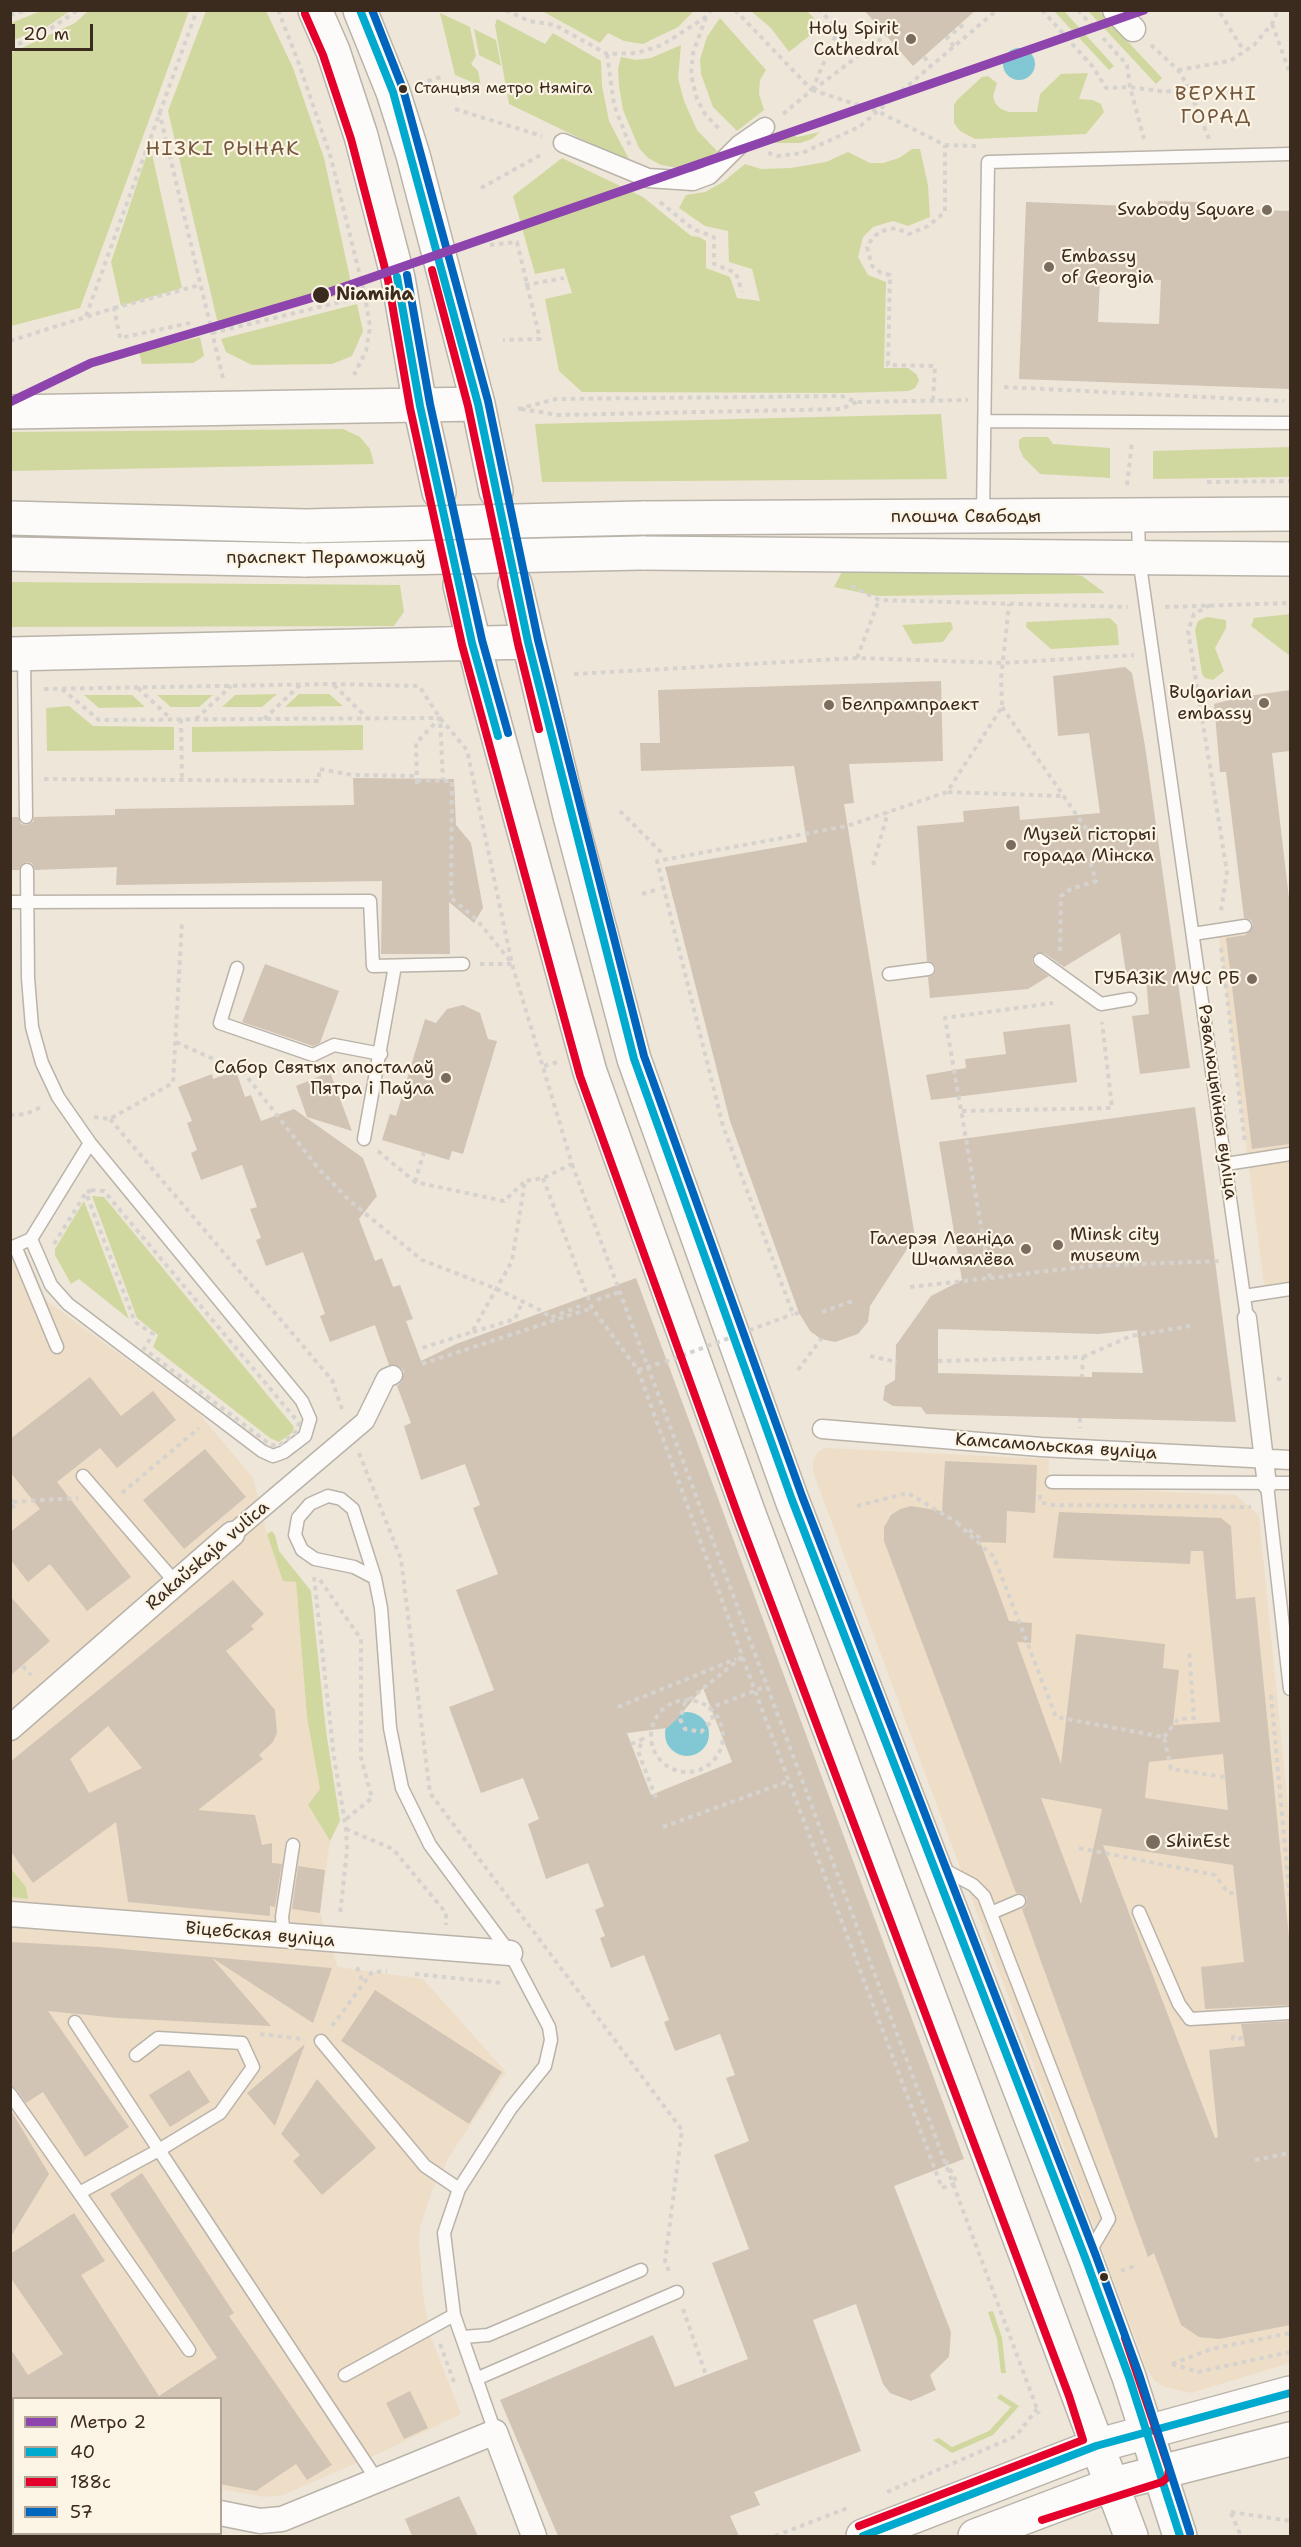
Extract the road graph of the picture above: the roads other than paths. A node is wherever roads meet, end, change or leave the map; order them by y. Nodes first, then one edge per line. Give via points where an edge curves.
1 (315, 10) edge
2 (360, 10) edge
3 (1115, 10) edge
4 (1133, 28) road end
5 (765, 127) dead end
6 (563, 142) road end
7 (1290, 154) edge
8 (478, 404) junction
9 (420, 406) junction
10 (10, 412) edge
11 (985, 421) junction
12 (1290, 423) edge
13 (496, 491) dead end
14 (440, 492) dead end
15 (1290, 514) edge
16 (983, 516) junction
17 (1138, 516) junction
18 (10, 518) edge
19 (642, 518) joint
20 (10, 554) edge
21 (1139, 558) junction
22 (1290, 559) edge
23 (515, 584) dead end
24 (460, 585) dead end
25 (528, 642) junction
26 (472, 643) junction
27 (17, 654) edge
28 (26, 817) dead end
29 (27, 870) dead end
30 (10, 902) edge
31 (28, 902) junction
32 (1245, 926) dead end
33 (1193, 934) junction
34 (1040, 960) dead end
35 (463, 964) road end
36 (395, 966) junction
37 (237, 968) dead end
38 (928, 969) dead end
39 (889, 974) dead end
40 (1130, 999) dead end
41 (381, 1054) junction
42 (364, 1139) road end
43 (90, 1143) junction
44 (1290, 1154) edge
45 (1226, 1164) junction
46 (31, 1239) junction
47 (13, 1247) edge
48 (1290, 1289) edge
49 (1244, 1296) junction
50 (1247, 1318) joint
51 (57, 1347) dead end
52 (393, 1375) dead end
53 (822, 1429) dead end
54 (1264, 1460) junction
55 (1290, 1460) edge
56 (83, 1476) dead end
57 (1052, 1482) dead end
58 (1290, 1483) edge
59 (1267, 1485) junction
60 (232, 1534) joint
61 (375, 1578) junction
62 (176, 1583) junction
63 (1290, 1689) edge
64 (11, 1727) edge
65 (292, 1845) dead end
66 (935, 1866) junction
67 (1019, 1901) dead end
68 (1139, 1912) dead end
69 (991, 1913) junction
70 (10, 1914) edge
71 (284, 1936) junction
72 (510, 1953) junction
73 (1290, 2013) edge
74 (75, 2022) dead end
75 (321, 2042) road end
76 (136, 2055) dead end
77 (10, 2094) edge
78 (159, 2150) junction
79 (459, 2189) junction
80 (79, 2193) junction
81 (1086, 2260) junction
82 (641, 2270) dead end
83 (677, 2292) road end
84 (454, 2315) junction
85 (463, 2337) junction
86 (189, 2350) dead end
87 (345, 2375) dead end
88 (476, 2379) junction
89 (1290, 2393) edge
90 (1146, 2431) junction
91 (495, 2432) junction
92 (1290, 2439) edge
93 (1096, 2446) junction
94 (1159, 2472) junction
95 (377, 2480) junction
96 (1110, 2485) junction
97 (222, 2513) edge
98 (534, 2536) edge
99 (863, 2536) edge
100 (975, 2536) edge
101 (1131, 2536) edge
102 (1180, 2536) edge

1 - 9 main road via 361,136 398,278
2 - 8 main road via 413,155
3 - 4 street
5 - 6 street via 709,175 693,181 648,178
7 - 11 lane via 988,162
8 - 9 main road
8 - 13 main road
9 - 10 main road
9 - 14 main road
11 - 12 lane
11 - 16 lane
15 - 17 main road, плошча Свабоды
16 - 17 main road, плошча Свабоды
16 - 19 main road, плошча Свабоды
17 - 21 lane, Рэвалюцыйная вуліца
18 - 19 main road, праспект Пераможцаў, bridge via 305,526
20 - 21 main road, праспект Пераможцаў, bridge via 305,560 642,553
21 - 22 main road
21 - 33 lane, Рэвалюцыйная вуліца
23 - 25 main road
24 - 26 main road
25 - 26 main road
25 - 66 main road via 634,1059 792,1500
26 - 27 main road
26 - 93 main road via 590,1072 748,1514
27 - 28 lane via 25,690
29 - 31 lane
30 - 31 lane
31 - 36 lane via 370,900 373,966
31 - 43 lane via 32,1027 42,1063 58,1097
32 - 33 lane
33 - 45 lane, Рэвалюцыйная вуліца
34 - 40 lane via 1101,1004
35 - 36 lane
36 - 41 lane
37 - 41 lane via 220,1023 313,1055 334,1046
38 - 39 lane
41 - 42 lane
43 - 46 lane
43 - 46 lane via 302,1401 310,1419 305,1436 273,1456 262,1451 217,1412 68,1304 51,1285
44 - 45 lane
45 - 49 lane, Рэвалюцыйная вуліца
46 - 47 lane
47 - 51 lane
48 - 49 lane
49 - 50 lane, Рэвалюцыйная вуліца
50 - 54 street, Рэвалюцыйная вуліца
52 - 60 street, Rakaŭskaja vulica via 386,1378 365,1421
53 - 54 street, Камсамольская вуліца
54 - 55 street, Камсамольская вуліца
54 - 59 street, Рэвалюцыйная вуліца
56 - 62 lane
57 - 59 lane, Камсамольская вуліца
58 - 59 lane, Камсамольская вуліца
59 - 63 lane, Рэвалюцыйная вуліца
60 - 62 street, Rakaŭskaja vulica
61 - 61 lane via 353,1509 341,1499 328,1496 310,1504 298,1518 295,1535 302,1550 315,1559 354,1567
61 - 72 lane via 390,1728 402,1788 430,1845
62 - 64 street, Rakaŭskaja vulica
65 - 71 lane via 282,1917
66 - 69 lane via 973,1885 984,1896
66 - 81 main road
67 - 69 lane
68 - 73 lane via 1179,2004 1190,2019
69 - 81 lane via 1109,2219
70 - 71 street, Віцебская вуліца
71 - 72 street, Віцебская вуліца
72 - 79 lane via 544,2016 551,2040 545,2066 511,2108
74 - 78 lane
75 - 79 lane via 425,2166
76 - 78 lane via 158,2038 242,2043 253,2067 220,2113
77 - 80 lane
78 - 80 lane
78 - 95 lane
79 - 84 lane via 444,2233
80 - 86 lane
81 - 90 main road
82 - 85 lane via 488,2335
83 - 88 lane
84 - 85 lane
84 - 87 lane
85 - 88 lane
88 - 91 lane
89 - 90 main road
90 - 93 main road
90 - 94 main road
91 - 95 street
91 - 98 street
92 - 94 main road
93 - 96 main road
93 - 99 main road
94 - 96 main road
94 - 102 main road
95 - 97 street via 282,2519 260,2521
96 - 100 main road
96 - 101 main road

